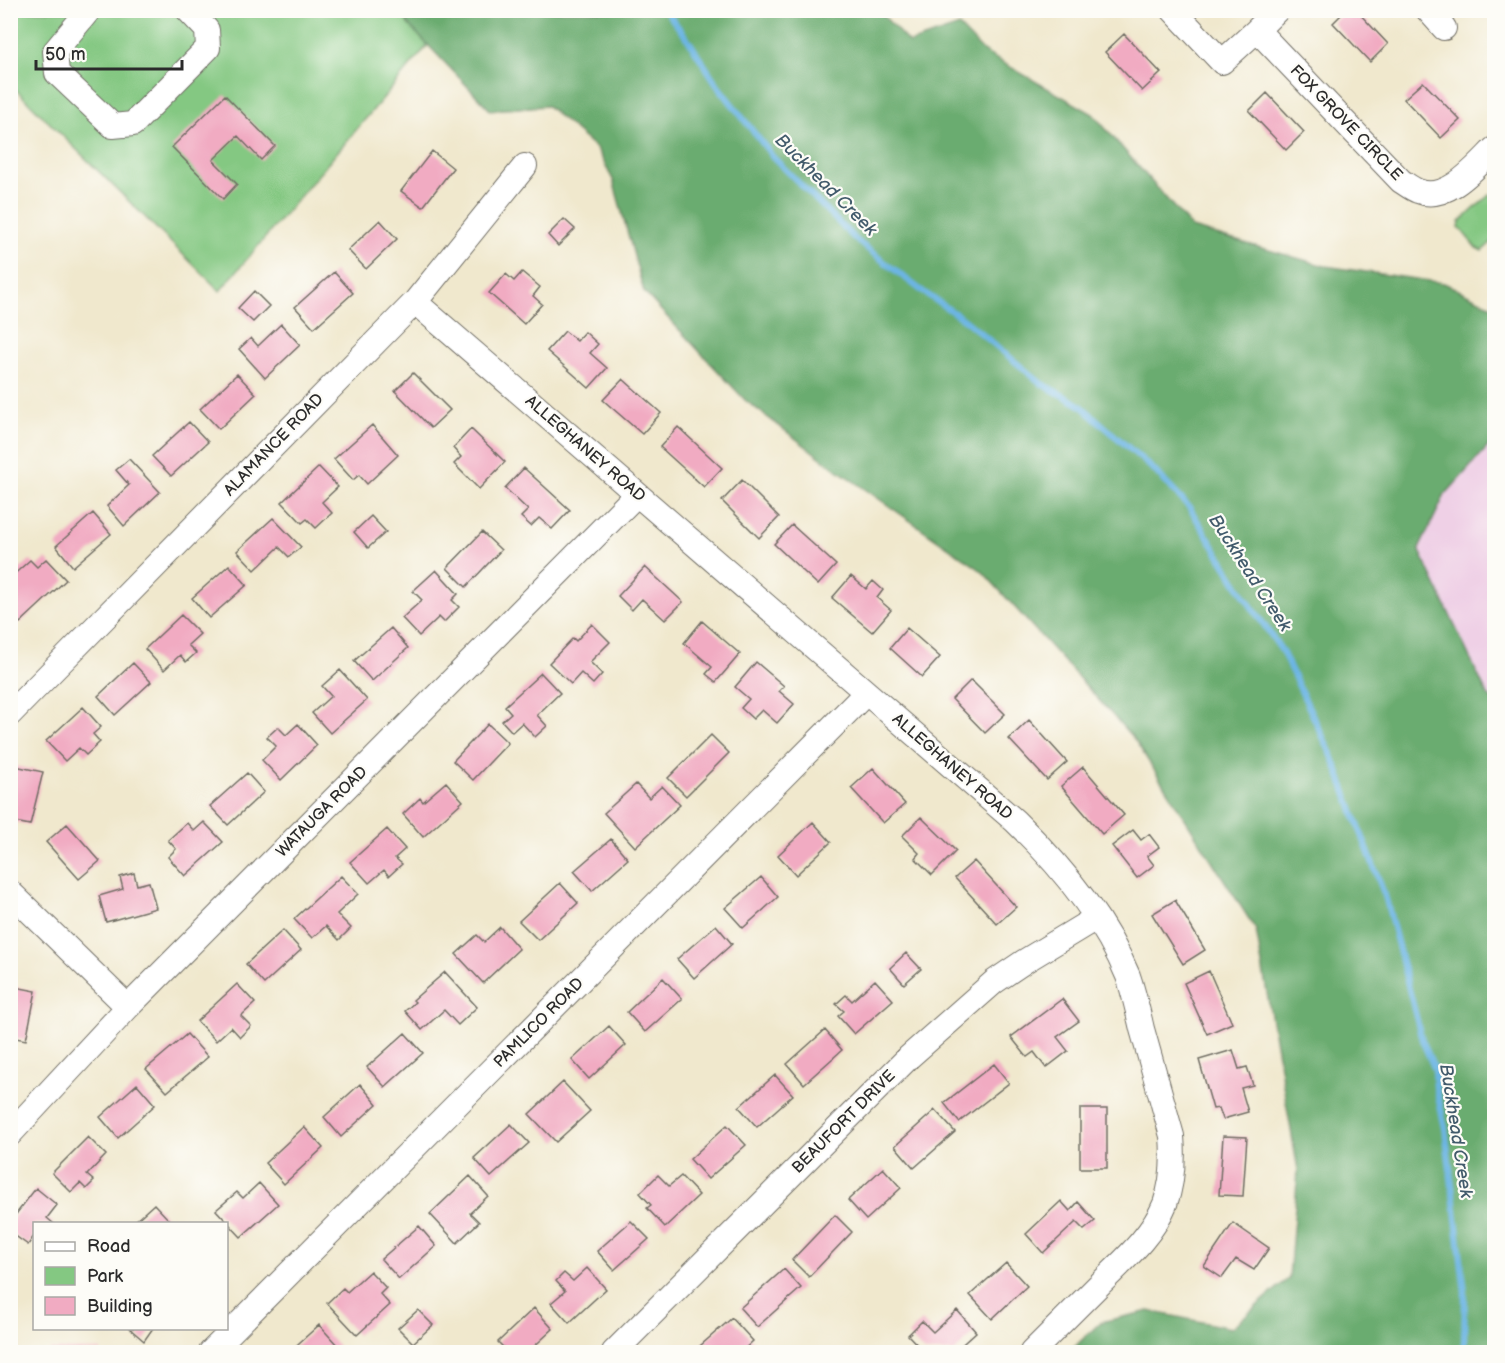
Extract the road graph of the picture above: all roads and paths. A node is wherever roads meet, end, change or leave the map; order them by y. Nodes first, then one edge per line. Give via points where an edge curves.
1 (89, 10) edge
2 (188, 10) edge
3 (1173, 10) edge
4 (1277, 10) edge
5 (1257, 30) junction
6 (1494, 149) edge
7 (525, 166) dead end
8 (415, 302) junction
9 (637, 494) junction
10 (866, 693) junction
11 (10, 714) edge
12 (10, 892) edge
13 (1096, 918) junction
14 (128, 1007) junction
15 (10, 1134) edge
16 (211, 1353) edge
17 (614, 1353) edge
18 (1032, 1353) edge

1 - 2 street via 55,51 57,74 113,126 133,124 208,48 207,30
3 - 5 street via 1222,62
4 - 5 street
5 - 6 street, FOX GROVE CIRCLE via 1401,181 1419,192 1437,193 1459,183
7 - 8 street, ALAMANCE ROAD
8 - 9 street, ALLEGHANEY ROAD
8 - 11 street, ALAMANCE ROAD
9 - 10 street, ALLEGHANEY ROAD
9 - 14 street, WATAUGA ROAD
10 - 13 street, ALLEGHANEY ROAD via 1015,821 1071,883
10 - 16 street, PAMLICO ROAD
12 - 14 street
13 - 17 street, BEAUFORT DRIVE via 994,982 909,1057
13 - 18 street, ALLEGHANEY ROAD via 1128,977 1172,1136 1172,1180 1164,1205 1135,1249
14 - 15 street, WATAUGA ROAD

